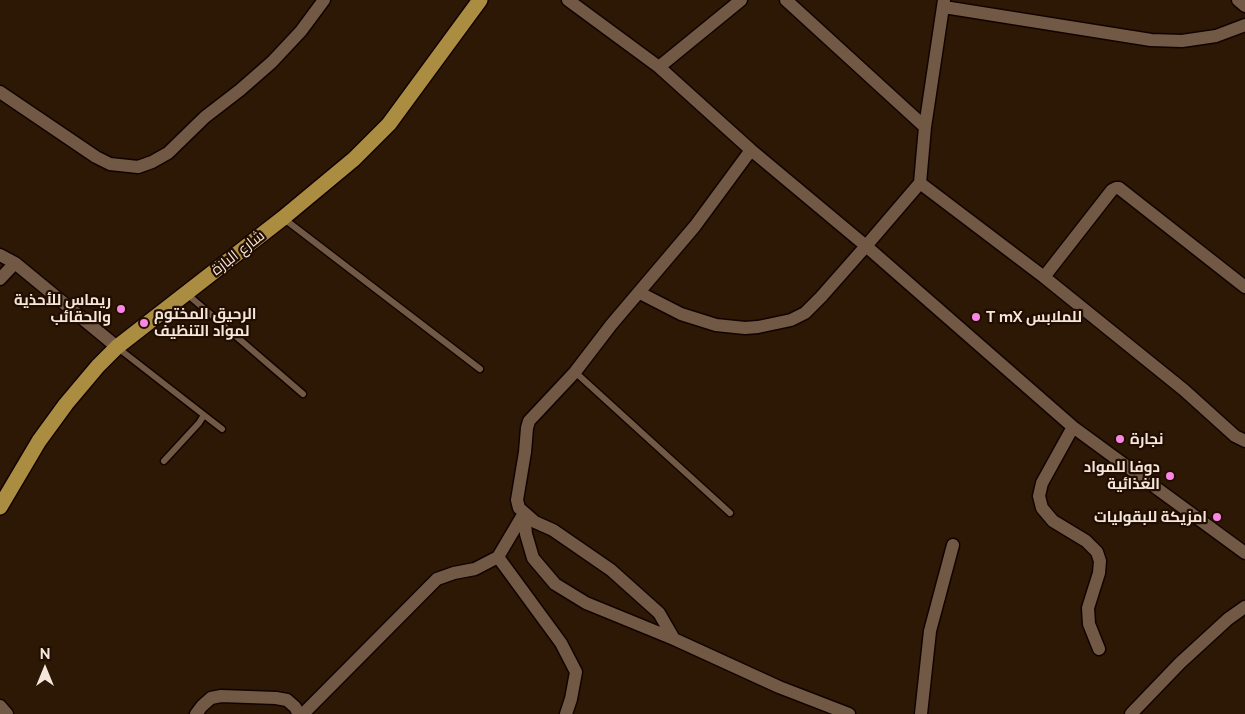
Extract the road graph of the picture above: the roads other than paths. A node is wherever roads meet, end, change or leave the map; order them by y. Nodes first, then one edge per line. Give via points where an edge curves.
1 (324, 0) edge
2 (480, 0) edge
3 (568, 0) edge
4 (741, 0) edge
5 (786, 0) edge
6 (1238, 0) edge
7 (944, 4) edge
8 (1245, 6) edge
9 (1245, 25) edge
10 (659, 66) junction
11 (0, 92) edge
12 (924, 127) junction
13 (751, 150) junction
14 (920, 183) junction
15 (283, 218) junction
16 (866, 246) junction
17 (0, 255) edge
18 (15, 263) junction
19 (1044, 277) junction
20 (0, 279) edge
21 (1245, 287) edge
22 (186, 293) junction
23 (640, 293) junction
24 (117, 347) junction
25 (480, 369) dead end
26 (575, 372) junction
27 (303, 394) dead end
28 (204, 415) junction
29 (1073, 427) junction
30 (222, 429) dead end
31 (1245, 441) edge
32 (164, 461) dead end
33 (0, 507) edge
34 (524, 513) junction
35 (730, 514) dead end
36 (954, 545) dead end
37 (1245, 553) edge
38 (498, 557) junction
39 (1245, 607) edge
40 (674, 639) junction
41 (1099, 649) dead end
42 (0, 706) edge
43 (202, 711) edge
44 (7, 714) edge
45 (299, 714) edge
46 (303, 714) edge
47 (566, 714) edge
48 (849, 714) edge
49 (921, 714) edge
50 (1131, 714) edge

1 - 11 street via 272,62 205,117 168,153 138,167 110,164 96,158
2 - 15 main road, شارع البازة via 389,124 354,159
3 - 10 street
4 - 10 street
5 - 12 street
6 - 8 street
7 - 9 street via 1152,40 1182,41 1216,36
7 - 12 street
10 - 13 street
12 - 14 street
13 - 16 street
13 - 23 street
14 - 16 street
14 - 19 street
15 - 22 main road, شارع البازة
15 - 25 lane
16 - 23 street via 805,313 772,324 745,328 716,325 681,314
16 - 29 street
17 - 18 street
18 - 20 street
18 - 24 street
19 - 21 street via 1112,190 1119,188
19 - 31 street
22 - 24 main road, شارع البازة
22 - 27 lane
23 - 26 street
24 - 28 lane
24 - 33 main road, شارع البازة via 66,404
26 - 34 street via 529,421 517,495 519,508
26 - 35 lane
28 - 30 lane
28 - 32 lane
29 - 37 street
29 - 41 street via 1042,483 1039,496 1042,508 1053,520 1086,540 1097,552 1099,573 1088,608 1089,624
34 - 38 street
34 - 40 street via 611,570 659,614
34 - 40 street via 533,558 555,584 586,603
36 - 49 street via 930,631
38 - 46 street via 475,569 437,579
38 - 47 street via 561,643 576,672
39 - 50 street via 1180,663
40 - 48 street via 779,687
42 - 44 street
43 - 45 street via 212,698 221,696 287,700

